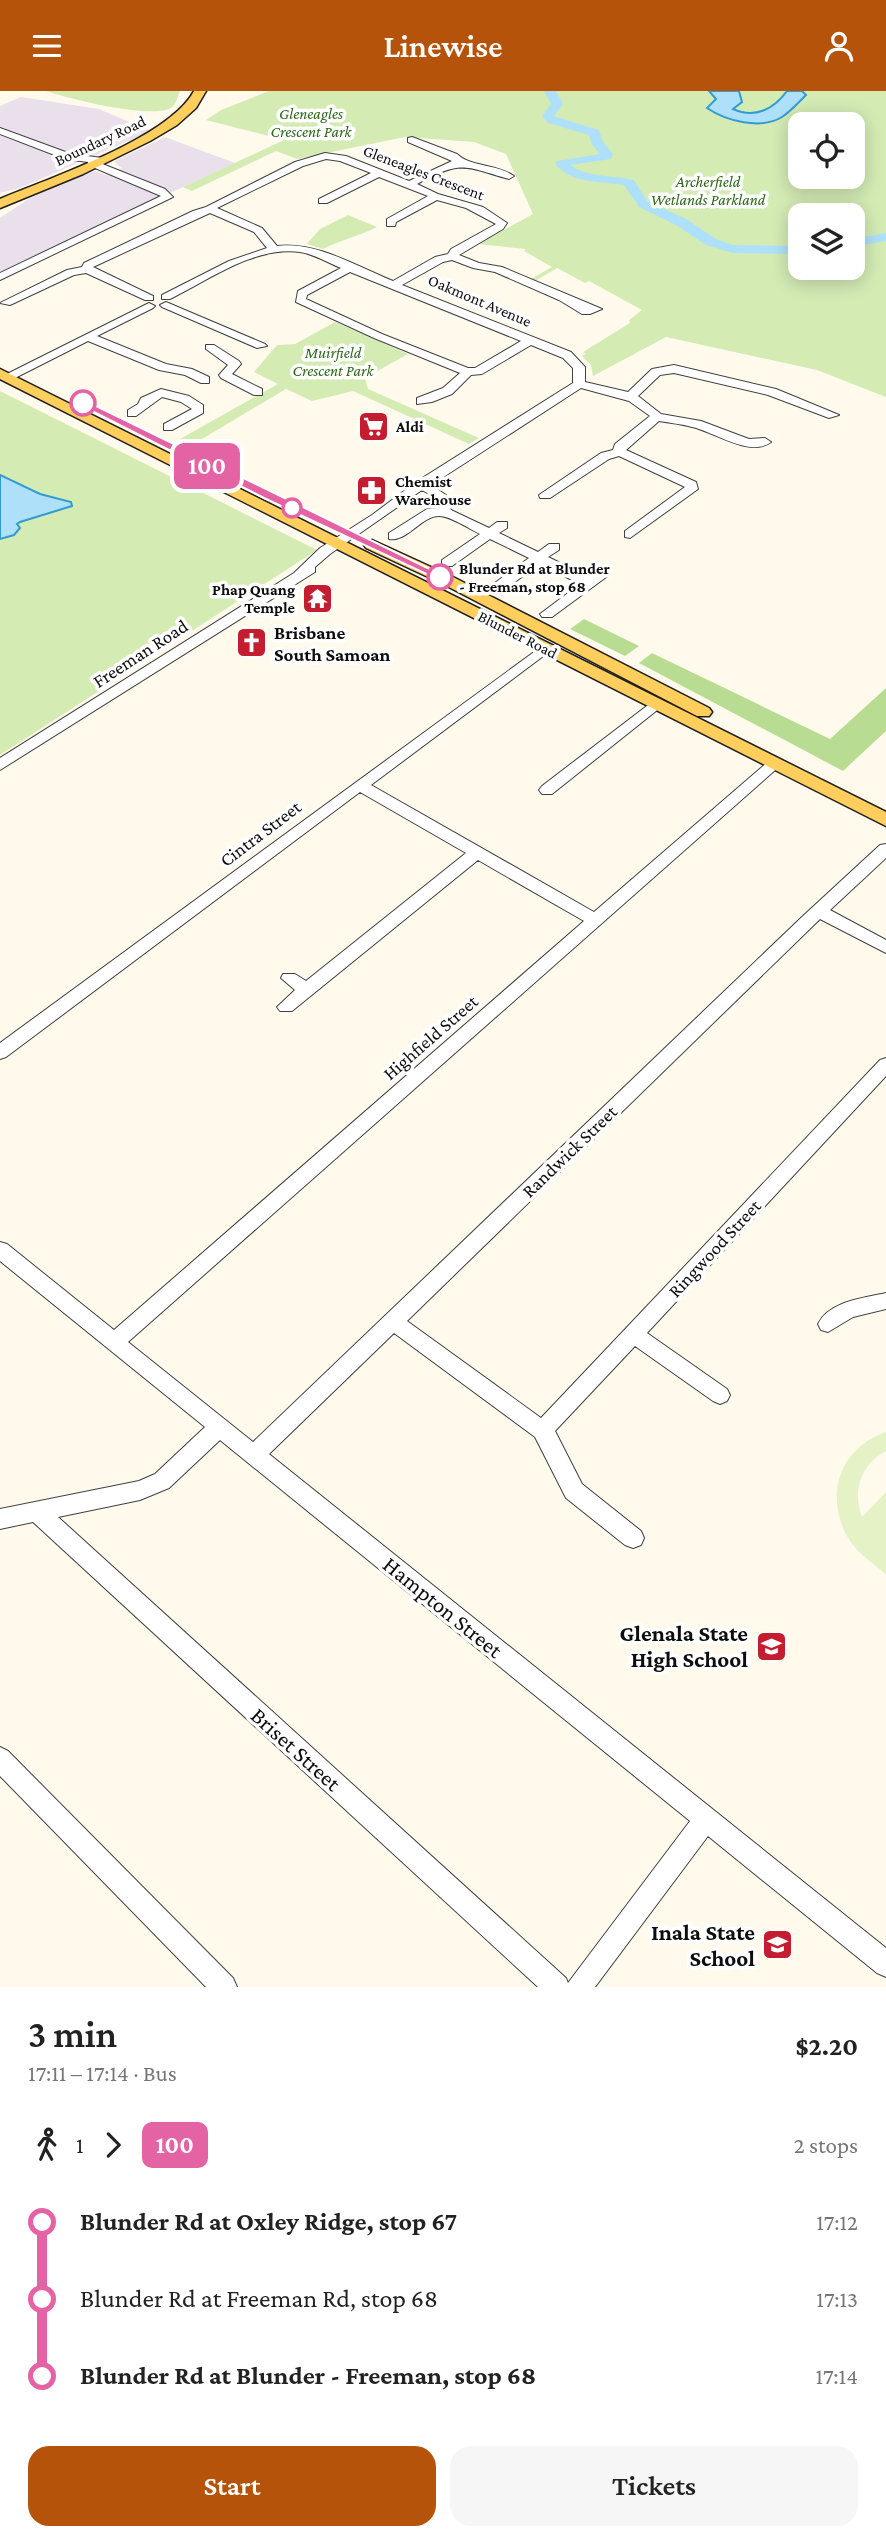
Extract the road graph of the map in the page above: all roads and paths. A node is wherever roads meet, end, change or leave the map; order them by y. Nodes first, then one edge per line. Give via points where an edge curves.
1 (200, 91) edge
2 (0, 131) edge
3 (412, 140) dead end
4 (69, 157) junction
5 (458, 160) junction
6 (91, 163) junction
7 (501, 171) dead end
8 (378, 174) junction
9 (410, 184) junction
10 (435, 197) junction
11 (310, 201) dead end
12 (0, 204) edge
13 (212, 209) junction
14 (391, 224) dead end
15 (273, 248) junction
16 (453, 256) junction
17 (352, 266) junction
18 (88, 269) junction
19 (0, 277) edge
20 (395, 284) junction
21 (285, 296) dead end
22 (299, 297) junction
23 (562, 297) dead end
24 (166, 301) junction
25 (149, 302) junction
26 (6, 303) dead end
27 (88, 337) junction
28 (530, 340) junction
29 (261, 345) dead end
30 (210, 347) dead end
31 (0, 361) edge
32 (467, 372) junction
33 (9, 374) edge
34 (225, 375) junction
35 (205, 380) junction
36 (579, 384) junction
37 (258, 392) dead end
38 (629, 397) junction
39 (186, 399) junction
40 (421, 401) dead end
41 (132, 413) dead end
42 (833, 415) dead end
43 (657, 417) junction
44 (168, 428) dead end
45 (765, 442) dead end
46 (620, 452) junction
47 (418, 487) junction
48 (545, 495) dead end
49 (445, 512) junction
50 (502, 525) dead end
51 (489, 534) junction
52 (630, 534) dead end
53 (394, 536) dead end
54 (349, 541) junction
55 (554, 547) dead end
56 (539, 558) junction
57 (447, 563) dead end
58 (604, 572) dead end
59 (590, 583) junction
60 (497, 588) dead end
61 (547, 614) dead end
62 (545, 648) junction
63 (656, 704) junction
64 (774, 764) junction
65 (0, 765) edge
66 (359, 785) junction
67 (547, 790) dead end
68 (886, 805) edge
69 (886, 820) edge
70 (886, 849) edge
71 (476, 853) junction
72 (820, 912) junction
73 (595, 920) junction
74 (886, 947) edge
75 (289, 978) dead end
76 (307, 990) junction
77 (286, 1007) dead end
78 (0, 1052) edge
79 (886, 1065) edge
80 (0, 1250) edge
81 (886, 1301) edge
82 (392, 1321) junction
83 (828, 1324) dead end
84 (633, 1334) junction
85 (114, 1342) junction
86 (720, 1395) dead end
87 (219, 1427) junction
88 (542, 1431) junction
89 (254, 1455) junction
90 (36, 1511) junction
91 (0, 1519) edge
92 (633, 1538) dead end
93 (0, 1759) edge
94 (706, 1819) junction
95 (886, 1965) edge
96 (224, 1987) edge
97 (557, 1987) edge
98 (579, 1987) edge

1 - 6 main road, Boundary Road via 196,104 172,125
2 - 4 street
3 - 5 street via 433,144
4 - 6 street
4 - 6 street
5 - 7 street
5 - 9 street
6 - 12 main road, Boundary Road
6 - 19 street via 164,194
8 - 9 street, Gleneagles Crescent
8 - 11 street via 324,204
8 - 13 street, Gleneagles Crescent via 342,158 319,157 214,204
9 - 10 street, Gleneagles Crescent
10 - 14 street
10 - 16 street, Gleneagles Crescent via 495,216 502,223
13 - 15 street via 258,230
13 - 18 street, Gleneagles Crescent via 88,265
15 - 17 street, Oakmont Avenue via 310,250
15 - 24 street, Oakmont Avenue via 249,255
16 - 20 street, Gleneagles Crescent
16 - 23 street via 503,271
17 - 20 street, Oakmont Avenue
17 - 22 street
18 - 25 street
18 - 26 street, Gleneagles Crescent via 71,272
20 - 28 street, Oakmont Avenue
21 - 22 street
22 - 32 street via 306,304
24 - 25 street
24 - 29 street
25 - 27 street
27 - 33 street
27 - 35 street
28 - 32 street via 478,371
28 - 36 street, Oakmont Avenue via 568,355 579,367
30 - 34 street via 234,364
31 - 33 main road, Blunder Road
32 - 40 street via 464,380
33 - 54 main road, Blunder Road
34 - 35 street
34 - 37 street
35 - 39 street
36 - 38 street
36 - 47 street
38 - 42 street via 656,372 674,369 772,392
38 - 43 street
39 - 41 street via 161,393
39 - 44 street via 199,411
43 - 45 street via 697,424 751,447
43 - 46 street via 619,447
46 - 48 street via 605,456
46 - 52 street via 692,489
47 - 49 street via 440,494
47 - 54 street via 390,520
49 - 51 street
49 - 53 street via 432,512
50 - 51 street
51 - 56 street
51 - 57 street
54 - 62 main road, Blunder Road
54 - 65 street, Freeman Road
54 - 68 main road, Blunder Road via 449,581
55 - 56 street
56 - 59 street
56 - 60 street
58 - 59 street
59 - 61 street
62 - 63 main road, Blunder Road
62 - 66 street, Cintra Street
63 - 64 main road, Blunder Road
63 - 67 street
64 - 69 main road, Blunder Road
64 - 73 street, Highfield Street
66 - 71 street
66 - 78 street, Cintra Street
70 - 72 street, Randwick Street
71 - 73 street
71 - 76 street
72 - 74 street
72 - 82 street, Randwick Street
73 - 85 street, Highfield Street
75 - 76 street
76 - 77 street
79 - 84 street, Ringwood Street
80 - 85 street, Hampton Street
81 - 83 street via 848,1310
82 - 88 street
82 - 89 street, Randwick Street
84 - 86 street
84 - 88 street, Ringwood Street
85 - 87 street, Hampton Street
87 - 89 street, Hampton Street
87 - 90 street via 162,1481 141,1490
88 - 92 street via 574,1491
89 - 94 street, Hampton Street
90 - 91 street
90 - 97 street, Briset Street
93 - 96 street
94 - 95 street, Hampton Street
94 - 98 street

